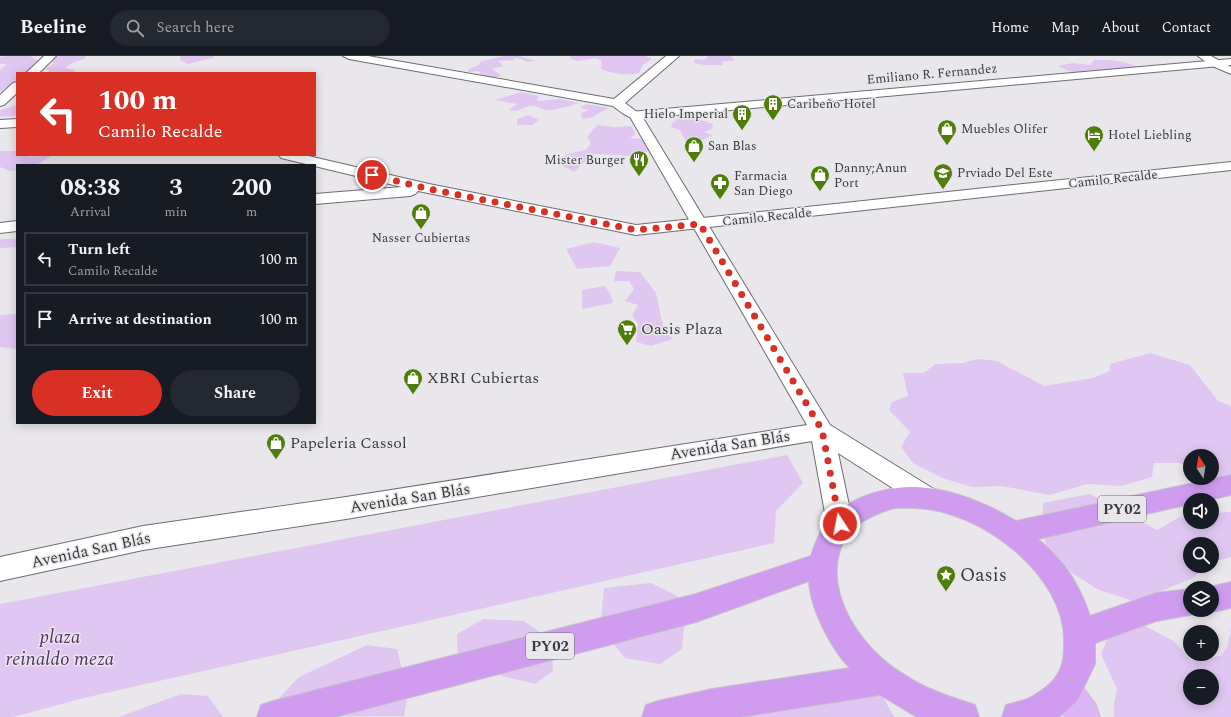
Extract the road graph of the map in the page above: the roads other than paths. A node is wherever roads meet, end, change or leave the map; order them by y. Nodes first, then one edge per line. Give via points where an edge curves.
1 (50, 56) edge
2 (349, 56) edge
3 (673, 56) edge
4 (1209, 60) edge
5 (1231, 62) edge
6 (1231, 71) edge
7 (33, 72) edge
8 (16, 87) edge
9 (0, 102) edge
10 (618, 102) junction
11 (635, 115) junction
12 (16, 123) edge
13 (0, 124) edge
14 (290, 156) edge
15 (1231, 166) edge
16 (429, 189) junction
17 (316, 199) edge
18 (700, 224) junction
19 (16, 226) edge
20 (0, 228) edge
21 (822, 430) junction
22 (1231, 485) edge
23 (928, 498) junction
24 (840, 524) junction
25 (1013, 533) junction
26 (823, 564) junction
27 (0, 569) edge
28 (1231, 595) edge
29 (1219, 598) edge
30 (1183, 603) edge
31 (1080, 634) junction
32 (883, 679) junction
33 (1066, 690) junction
34 (929, 711) edge
35 (273, 717) edge
36 (658, 717) edge
37 (963, 717) edge
38 (1018, 717) edge
39 (1084, 717) edge

1 - 7 street
2 - 10 street
3 - 10 street
4 - 5 street, Emiliano R. Fernandez
4 - 6 street
4 - 11 street, Emiliano R. Fernandez
8 - 9 street
10 - 11 street
11 - 18 street
12 - 13 street
14 - 16 street, Camilo Recalde
15 - 18 street, Camilo Recalde
16 - 17 street
16 - 18 street, Camilo Recalde via 636,230
18 - 21 street
19 - 20 street
21 - 23 street
21 - 24 street
21 - 27 street, Avenida San Blás via 346,508 143,538
22 - 25 highway, PY02
23 - 24 highway via 894,498 864,507
23 - 25 highway via 957,505 985,516
24 - 26 highway via 829,542
25 - 31 highway via 1045,562 1068,597
26 - 32 highway via 824,591 835,621 855,652
26 - 35 highway, PY02 via 696,608
28 - 29 highway
30 - 31 highway via 1156,607
31 - 33 highway via 1079,664
32 - 34 highway
32 - 36 highway via 712,705
33 - 38 highway via 1042,711
33 - 39 main road
34 - 37 highway

